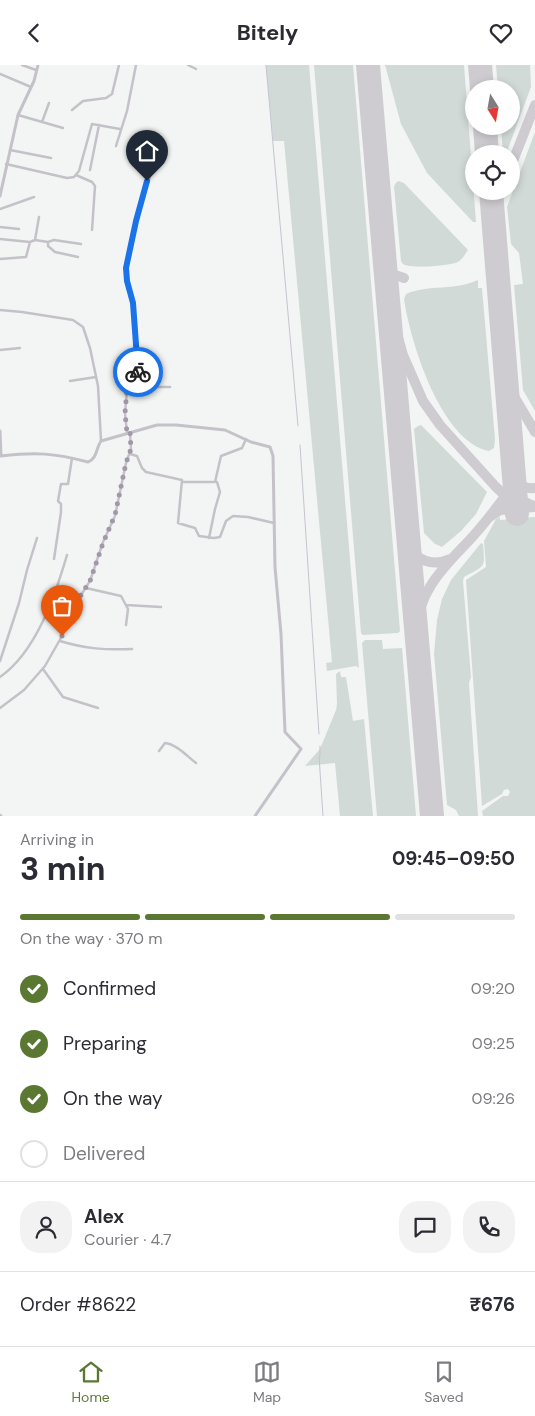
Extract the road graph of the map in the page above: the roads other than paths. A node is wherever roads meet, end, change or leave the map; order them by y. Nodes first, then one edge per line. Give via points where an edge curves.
1 (22, 65) edge
2 (38, 65) edge
3 (119, 65) edge
4 (136, 65) edge
5 (188, 65) edge
6 (196, 69) dead end
7 (36, 70) junction
8 (0, 74) edge
9 (31, 87) junction
10 (49, 103) dead end
11 (72, 110) dead end
12 (18, 115) junction
13 (42, 123) junction
14 (99, 125) junction
15 (63, 127) dead end
16 (120, 129) junction
17 (116, 146) dead end
18 (10, 150) junction
19 (51, 158) dead end
20 (6, 164) junction
21 (153, 167) dead end
22 (90, 170) dead end
23 (76, 175) junction
24 (2, 179) edge
25 (0, 196) edge
26 (34, 197) dead end
27 (0, 209) edge
28 (39, 217) dead end
29 (0, 227) edge
30 (18, 229) dead end
31 (92, 230) dead end
32 (0, 239) edge
33 (36, 240) junction
34 (30, 242) junction
35 (48, 242) junction
36 (81, 244) dead end
37 (78, 257) dead end
38 (0, 259) edge
39 (0, 310) edge
40 (20, 348) dead end
41 (0, 350) edge
42 (96, 377) junction
43 (70, 381) dead end
44 (134, 387) junction
45 (170, 387) dead end
46 (0, 431) edge
47 (129, 433) junction
48 (246, 439) junction
49 (101, 441) junction
50 (130, 454) junction
51 (0, 456) edge
52 (72, 458) junction
53 (216, 481) junction
54 (183, 482) junction
55 (274, 523) junction
56 (36, 538) dead end
57 (209, 538) junction
58 (67, 555) dead end
59 (54, 559) dead end
60 (86, 588) junction
61 (124, 605) junction
62 (161, 607) dead end
63 (126, 625) dead end
64 (60, 641) junction
65 (132, 649) dead end
66 (0, 661) edge
67 (43, 669) junction
68 (0, 677) edge
69 (0, 708) edge
70 (98, 708) dead end
71 (158, 751) dead end
72 (196, 763) dead end
73 (254, 816) edge

1 - 7 street
2 - 7 street
3 - 11 street via 112,94 83,101
4 - 16 street
5 - 6 street
7 - 9 street
8 - 9 street
9 - 12 street
10 - 13 street
12 - 13 street
12 - 18 street
13 - 15 street
14 - 16 street
14 - 22 street
14 - 23 street via 91,126
16 - 17 street
18 - 19 street
18 - 20 street
20 - 23 street via 67,178
20 - 24 street
21 - 44 street via 126,268 133,303 138,368
23 - 31 street via 95,186
24 - 25 street
26 - 27 street
28 - 33 street
29 - 30 street
32 - 34 street
33 - 34 street
33 - 35 street
34 - 38 street via 26,257
35 - 36 street
35 - 37 street via 55,252
39 - 42 street via 78,323 83,327
40 - 41 street
42 - 43 street
42 - 49 street
44 - 45 street
44 - 47 street via 127,390 125,413
46 - 51 street
47 - 48 street via 157,425 176,425 225,430
47 - 49 street
47 - 50 street
48 - 53 street via 242,449 221,456
48 - 55 street via 270,447 273,456
49 - 52 street via 92,461
50 - 54 street via 137,457 146,472
50 - 60 street via 115,515
51 - 52 street via 33,453
52 - 59 street via 68,484 61,484 59,490 61,511
53 - 54 street
53 - 57 street via 220,492
54 - 57 street via 178,523 193,527 199,536
55 - 57 street via 233,516 226,521 220,537
55 - 73 street via 285,732 301,752
56 - 66 street
58 - 68 street via 45,617 17,664
60 - 61 street via 119,595
60 - 64 street
61 - 62 street
61 - 63 street via 128,609
64 - 65 street via 89,649
64 - 67 street
67 - 69 street via 24,690
67 - 70 street via 63,697
71 - 72 street via 167,743

